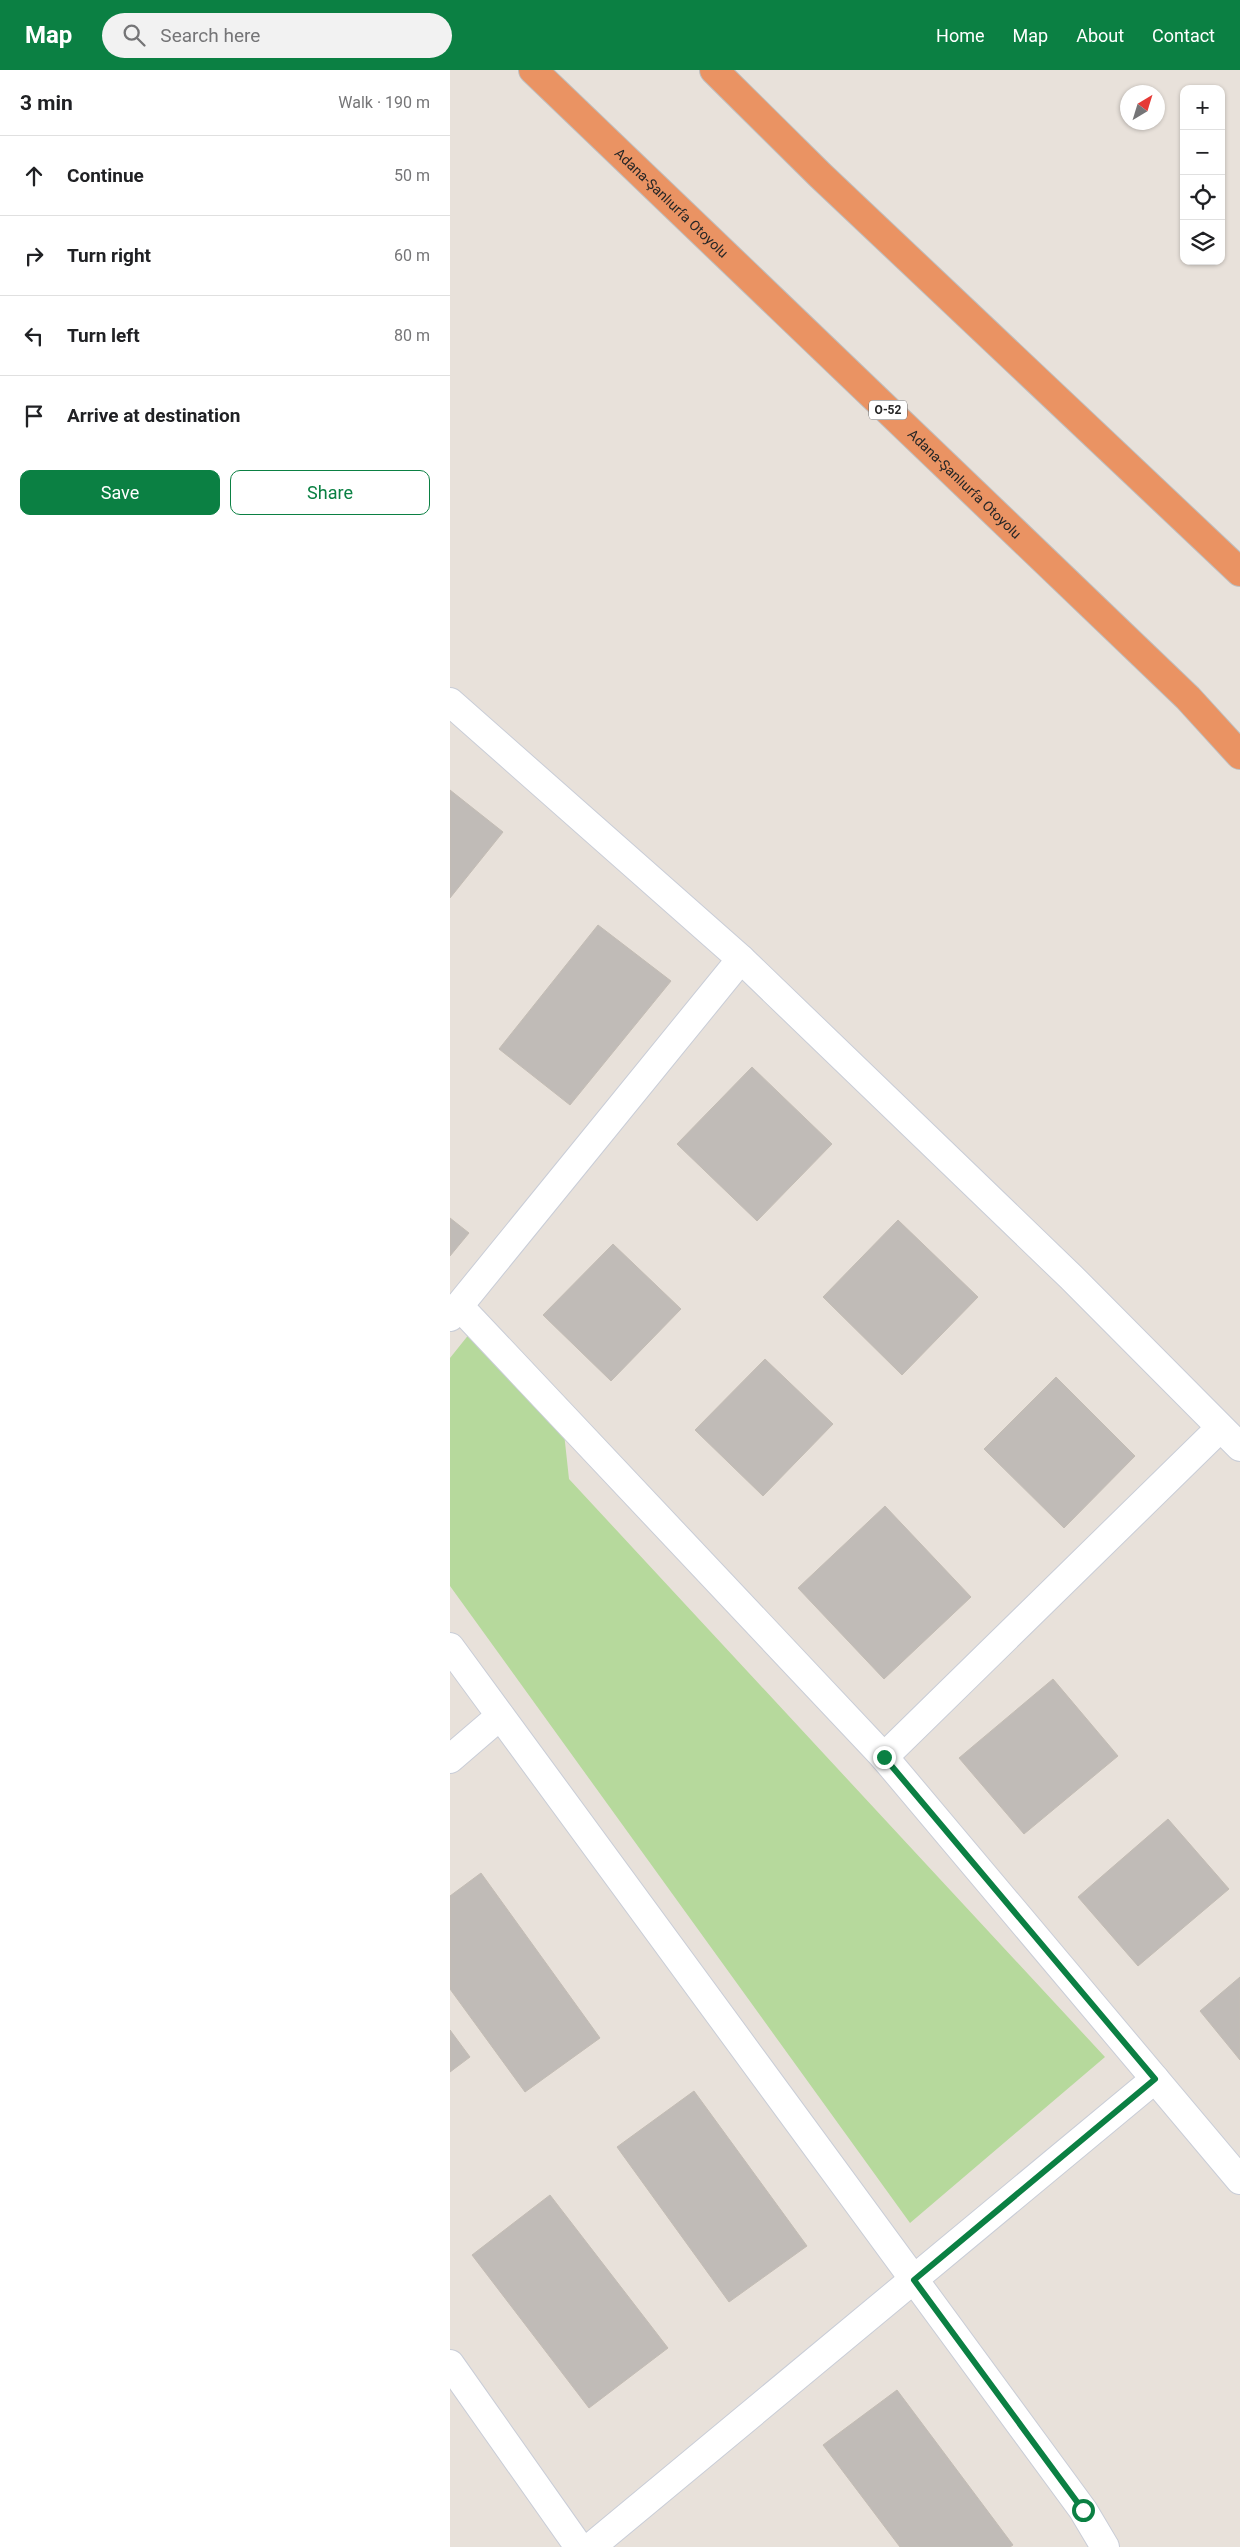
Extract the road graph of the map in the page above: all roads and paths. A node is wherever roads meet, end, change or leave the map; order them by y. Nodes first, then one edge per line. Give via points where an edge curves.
1 (533, 70) edge
2 (714, 70) edge
3 (1240, 572) edge
4 (450, 702) edge
5 (1240, 754) edge
6 (741, 959) junction
7 (455, 1312) edge
8 (1220, 1428) junction
9 (1240, 1448) edge
10 (450, 1646) edge
11 (500, 1716) junction
12 (884, 1757) junction
13 (450, 1760) edge
14 (1155, 2079) junction
15 (1240, 2180) edge
16 (914, 2280) junction
17 (450, 2364) edge
18 (579, 2547) edge
19 (591, 2547) edge
20 (1105, 2547) edge

1 - 5 highway, Adana-Şanlıurfa Otoyolu / O-52 via 1188,698
2 - 3 highway via 820,175
4 - 6 street
6 - 7 street
6 - 8 street via 1071,1277
7 - 12 street
8 - 9 street
8 - 12 street
10 - 11 street
11 - 13 street
11 - 16 street
12 - 14 street
14 - 15 street
14 - 16 street
16 - 19 street
16 - 20 street via 1083,2510
17 - 18 street

